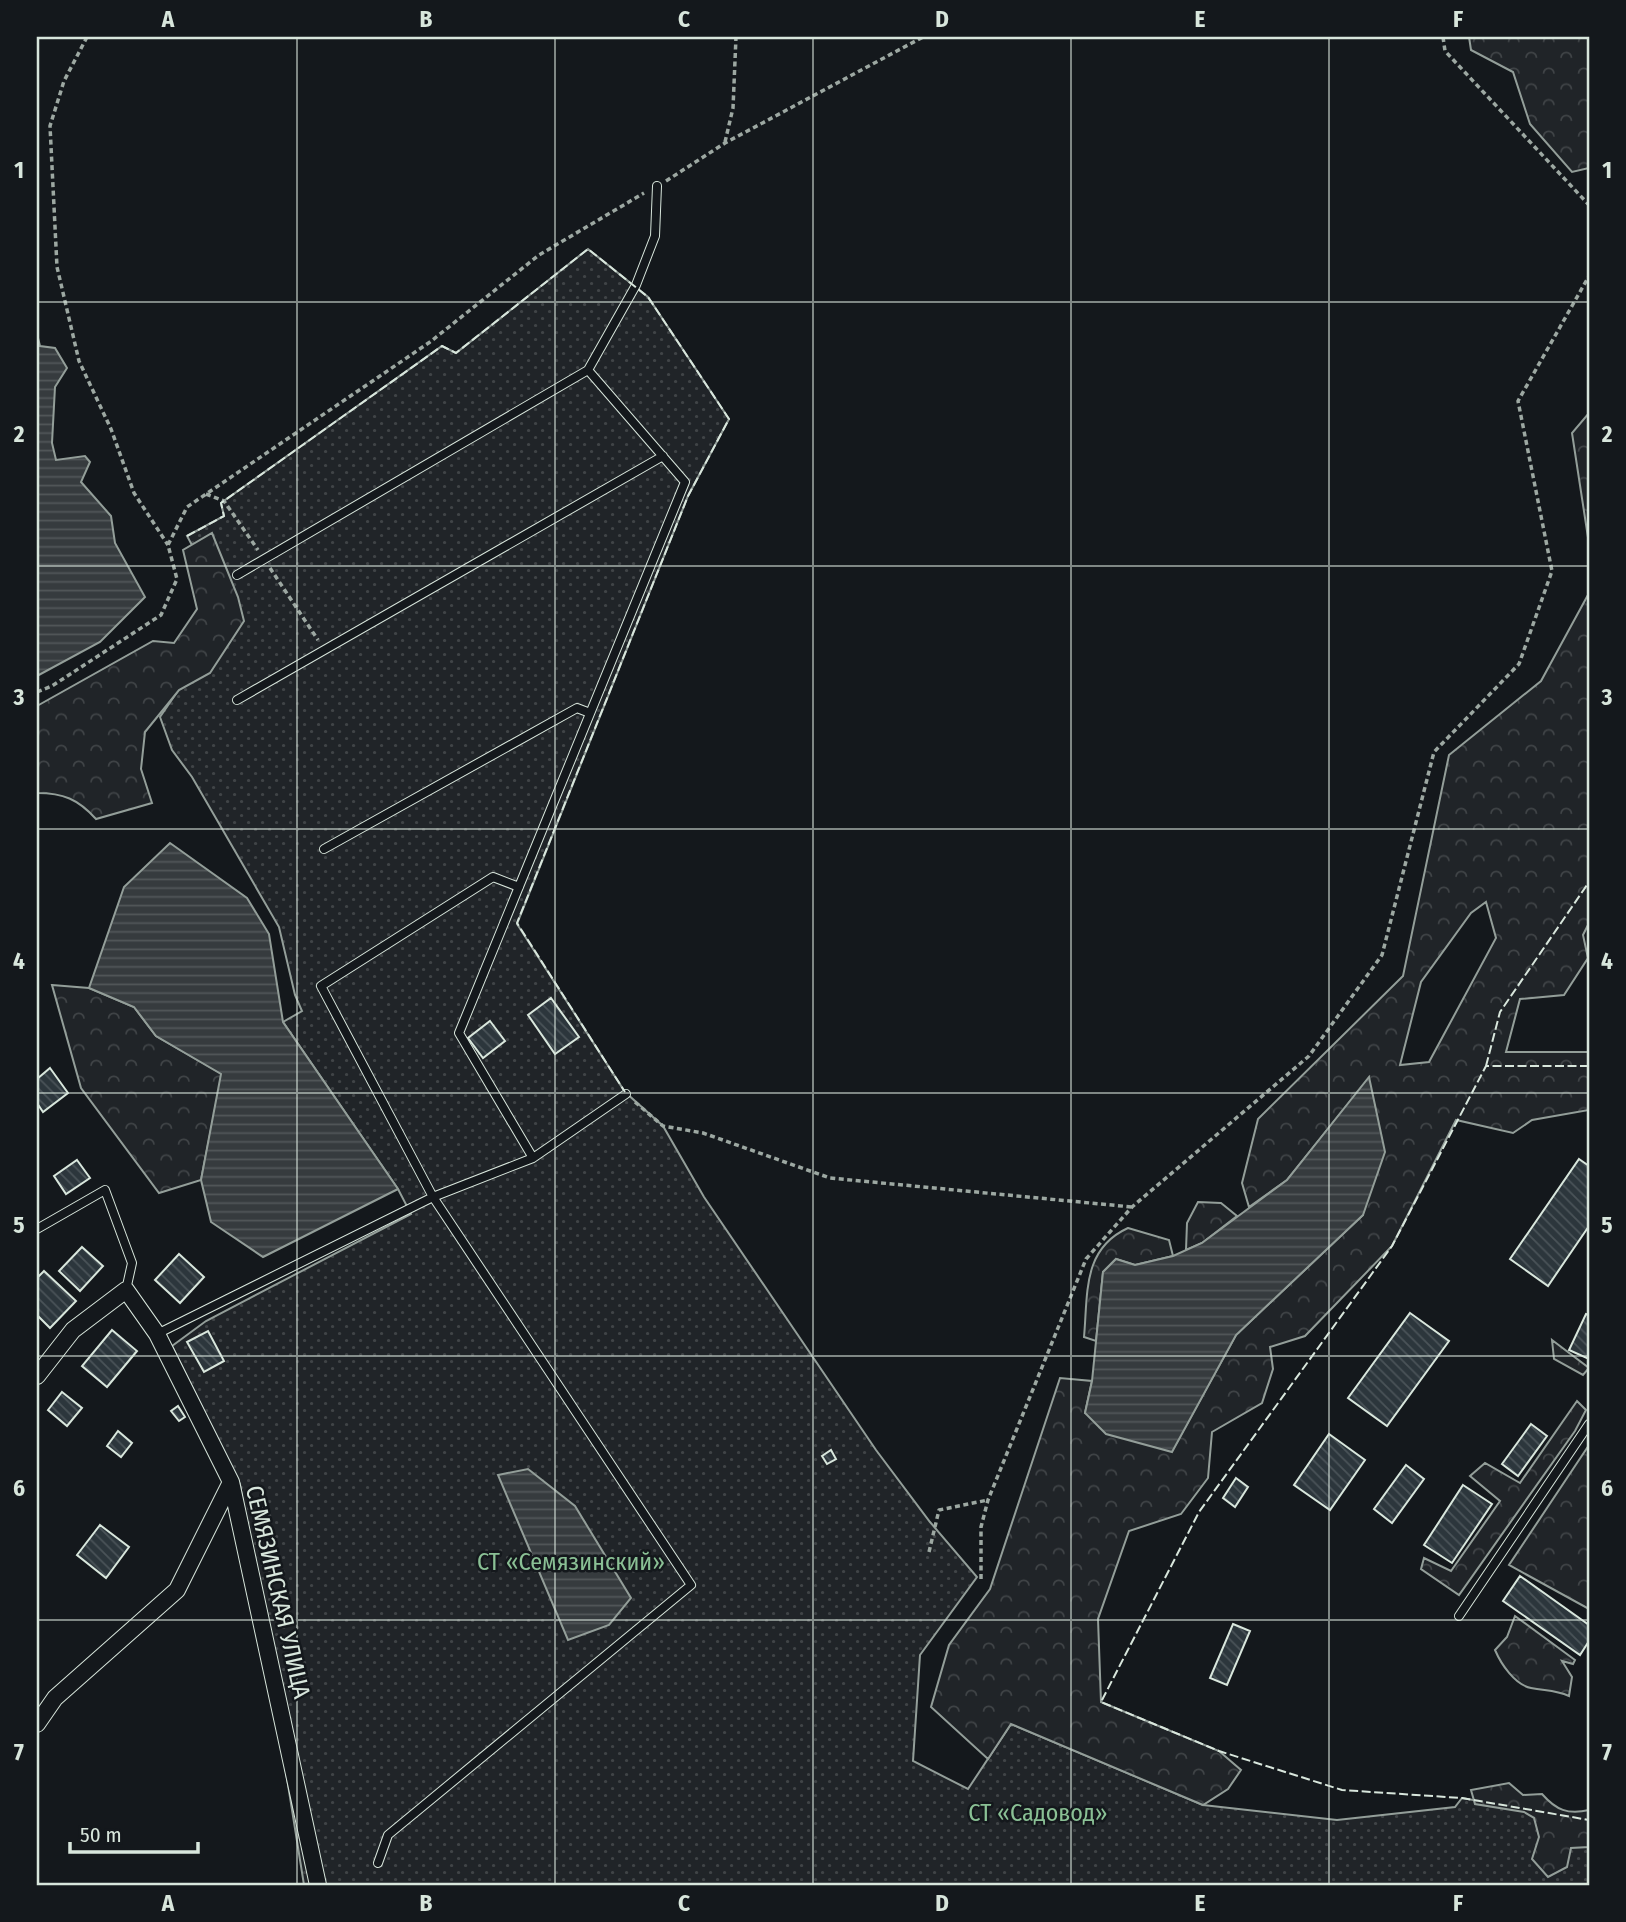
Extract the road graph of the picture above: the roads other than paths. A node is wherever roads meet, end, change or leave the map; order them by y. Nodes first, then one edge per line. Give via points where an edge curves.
1 (657, 186) road end
2 (588, 370) junction
3 (663, 456) junction
4 (237, 575) dead end
5 (237, 700) dead end
6 (590, 713) junction
7 (324, 849) dead end
8 (519, 887) junction
9 (626, 1094) road end
10 (533, 1158) junction
11 (433, 1197) junction
12 (37, 1229) edge
13 (126, 1290) junction
14 (158, 1334) junction
15 (37, 1376) edge
16 (1589, 1424) edge
17 (231, 1482) junction
18 (1459, 1616) dead end
19 (37, 1724) edge
20 (378, 1863) dead end
21 (318, 1885) edge

1 - 2 lane via 656,236 636,285
2 - 3 lane
2 - 4 lane
3 - 5 lane
3 - 6 lane via 685,482
6 - 7 lane via 578,708
6 - 8 lane
8 - 10 lane via 458,1033
8 - 11 lane via 494,877 321,986
9 - 10 lane
10 - 11 lane
11 - 14 lane
11 - 20 lane via 691,1585 388,1835
12 - 13 lane via 105,1190 132,1263
13 - 14 street, СЕМЯЗИНСКАЯ УЛИЦА
13 - 15 street via 73,1330
14 - 17 street, СЕМЯЗИНСКАЯ УЛИЦА
16 - 18 lane
17 - 19 street via 177,1590 55,1698
17 - 21 street, СЕМЯЗИНСКАЯ УЛИЦА

